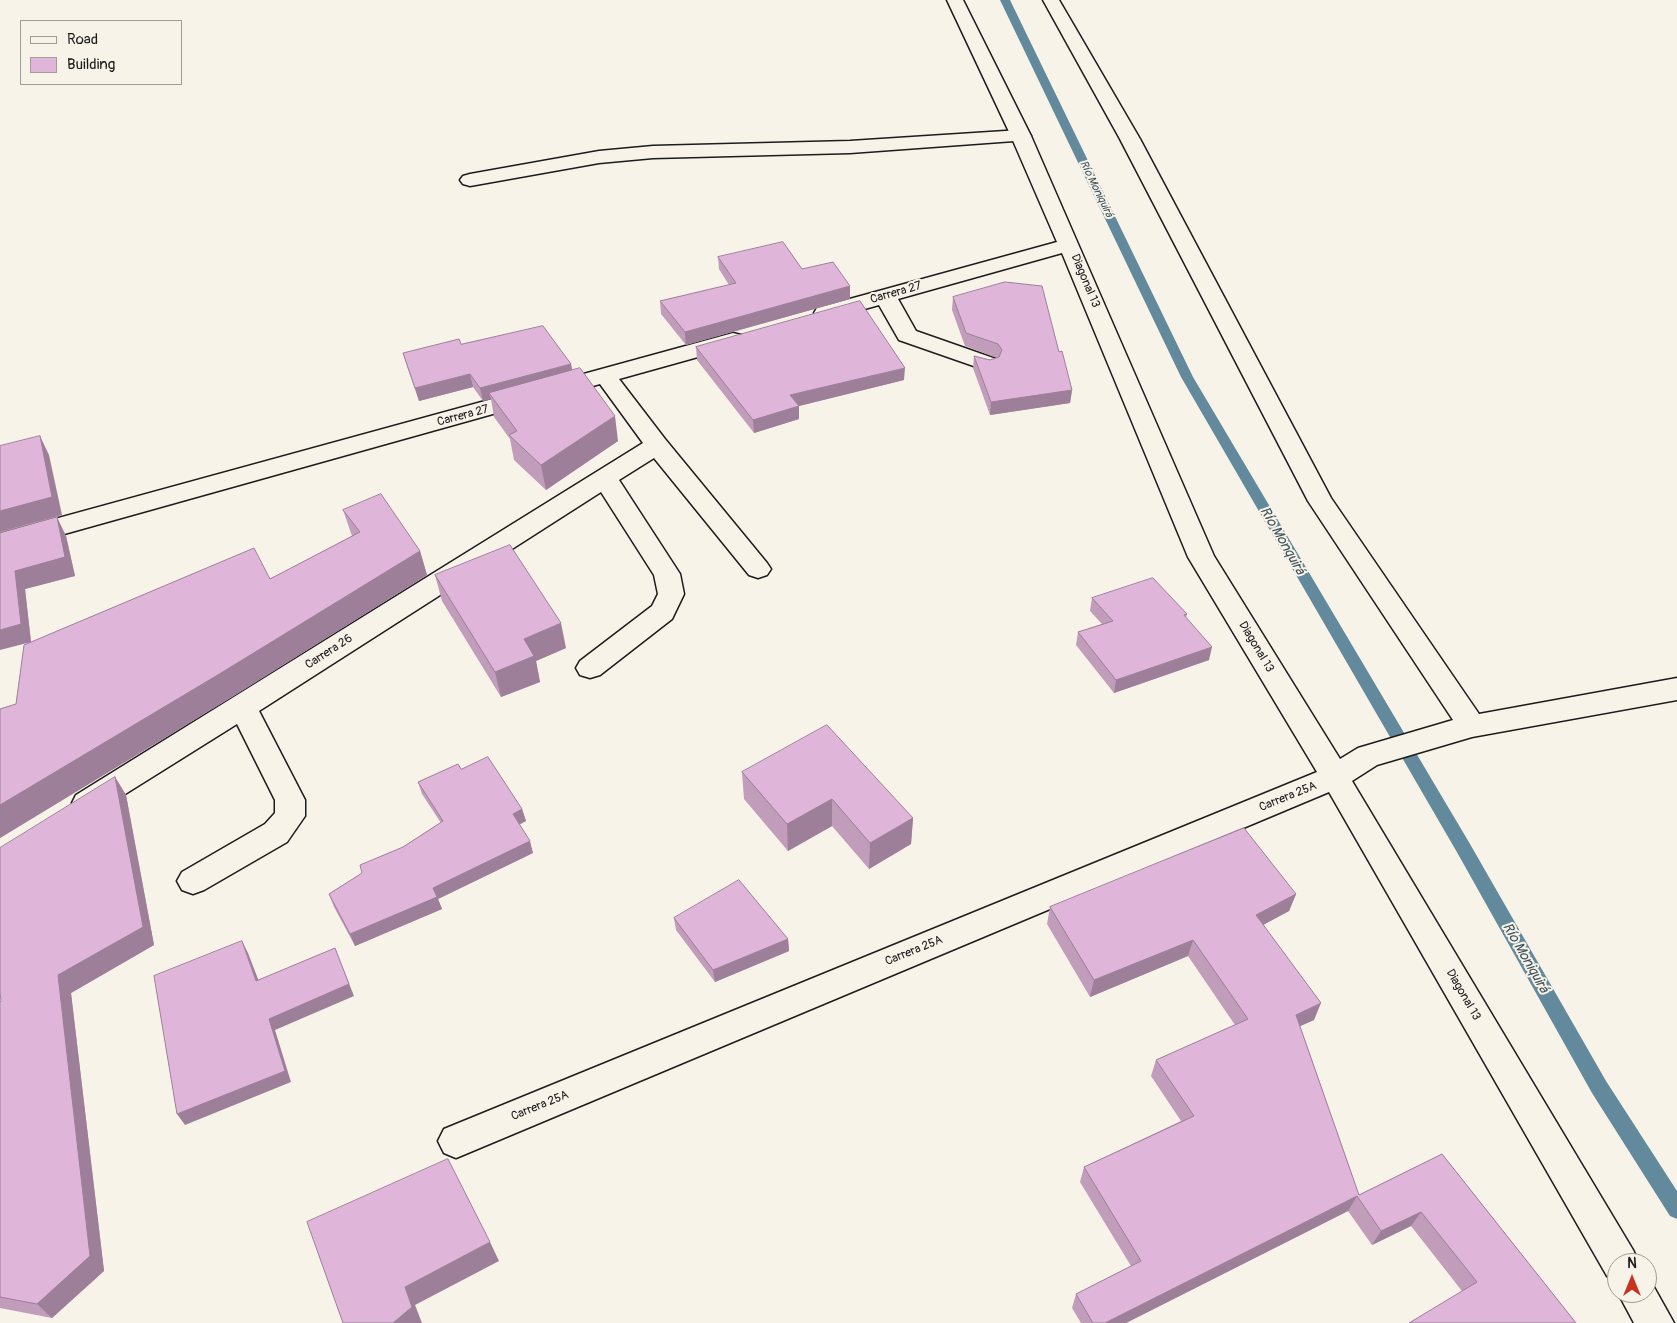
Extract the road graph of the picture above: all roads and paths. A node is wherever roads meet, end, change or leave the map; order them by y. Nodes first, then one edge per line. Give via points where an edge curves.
1 (954, 0) edge
2 (1051, 0) edge
3 (1021, 136) junction
4 (470, 180) dead end
5 (1069, 245) junction
6 (885, 296) junction
7 (801, 320) edge
8 (755, 333) edge
9 (988, 364) edge
10 (606, 377) junction
11 (657, 445) junction
12 (604, 477) junction
13 (0, 543) edge
14 (758, 569) dead end
15 (590, 668) dead end
16 (1677, 689) edge
17 (244, 707) junction
18 (1472, 726) junction
19 (1335, 777) junction
20 (67, 814) edge
21 (193, 881) dead end
22 (456, 1141) dead end
23 (1614, 1253) edge
24 (1643, 1303) edge
25 (1655, 1323) edge

1 - 3 street, Diagonal 13
2 - 18 street via 1130,139 1320,501
3 - 4 street via 850,147 653,152 599,157
3 - 5 street, Diagonal 13
5 - 6 street, Carrera 27
5 - 19 street, Diagonal 13 via 1201,557
6 - 7 street, Carrera 27
6 - 9 street via 907,334
8 - 10 street, Carrera 27
10 - 11 street
10 - 13 street, Carrera 27
11 - 12 street, Carrera 26
11 - 14 street
12 - 15 street via 667,574 671,594 663,612
12 - 17 street, Carrera 26
16 - 18 street, Carrera 25A
17 - 20 street, Carrera 26
17 - 21 street via 290,800 290,816 276,834
18 - 19 street, Carrera 25A via 1368,756
19 - 22 street, Carrera 25A
19 - 23 street, Diagonal 13
24 - 25 street

